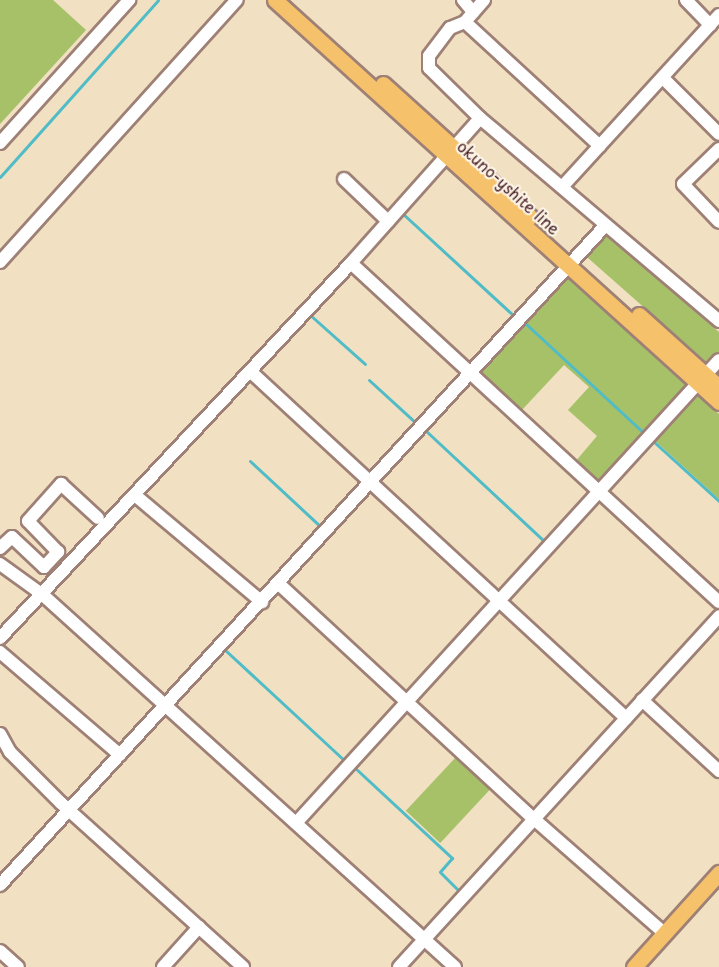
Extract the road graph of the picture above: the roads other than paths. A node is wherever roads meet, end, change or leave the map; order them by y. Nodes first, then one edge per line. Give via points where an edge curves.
1 (129, 0) edge
2 (237, 0) edge
3 (275, 0) edge
4 (289, 0) edge
5 (464, 0) edge
6 (484, 0) edge
7 (686, 0) edge
8 (473, 12) junction
9 (715, 20) edge
10 (465, 22) junction
11 (663, 78) junction
12 (480, 118) junction
13 (719, 134) edge
14 (0, 143) edge
15 (600, 146) junction
16 (719, 149) edge
17 (449, 151) junction
18 (344, 179) dead end
19 (562, 187) junction
20 (388, 221) junction
21 (719, 222) edge
22 (605, 226) junction
23 (0, 262) edge
24 (572, 262) junction
25 (351, 263) junction
26 (719, 321) edge
27 (719, 360) edge
28 (250, 371) junction
29 (471, 373) junction
30 (701, 378) junction
31 (719, 387) edge
32 (719, 402) edge
33 (370, 481) junction
34 (600, 491) junction
35 (136, 496) junction
36 (98, 518) dead end
37 (28, 520) junction
38 (12, 537) junction
39 (0, 548) edge
40 (0, 564) edge
41 (279, 584) junction
42 (43, 595) junction
43 (499, 601) junction
44 (262, 602) junction
45 (719, 602) edge
46 (719, 616) edge
47 (0, 638) edge
48 (0, 652) edge
49 (642, 700) junction
50 (408, 702) junction
51 (165, 706) junction
52 (626, 718) junction
53 (0, 734) edge
54 (120, 755) junction
55 (719, 771) edge
56 (70, 809) junction
57 (534, 819) junction
58 (296, 823) junction
59 (719, 873) edge
60 (0, 885) edge
61 (199, 927) junction
62 (664, 933) junction
63 (424, 938) junction
64 (0, 951) edge
65 (18, 967) edge
66 (163, 967) edge
67 (243, 967) edge
68 (399, 967) edge
69 (455, 967) edge
70 (634, 967) edge

1 - 14 street
2 - 23 street
3 - 17 main road, okuno-yshite line
4 - 17 main road, okuno-yshite line
5 - 8 street
6 - 8 street
7 - 9 street
8 - 10 street
9 - 11 street
10 - 12 street via 450,28 435,47 429,56 429,68
10 - 15 street
11 - 13 street
11 - 15 street
12 - 17 street
12 - 19 street
15 - 19 street
16 - 21 street via 682,184
17 - 20 street
17 - 24 main road, okuno-yshite line
18 - 20 street
19 - 22 street
20 - 25 street
22 - 24 street
22 - 26 street
24 - 29 street
24 - 30 main road, okuno-yshite line
25 - 28 street
25 - 29 street
27 - 30 street
28 - 33 street
28 - 35 street
29 - 33 street
29 - 34 street
30 - 31 main road, okuno-yshite line
30 - 32 main road, okuno-yshite line
30 - 34 street
33 - 41 street
33 - 43 street
34 - 43 street
34 - 45 street
35 - 42 street
35 - 44 street
36 - 37 street via 62,484
37 - 38 street
37 - 38 street via 58,552 44,567
38 - 39 street
40 - 42 street
41 - 44 street
41 - 50 street
42 - 47 street
42 - 51 street
43 - 50 street
43 - 52 street
44 - 51 street
46 - 49 street
48 - 54 street
49 - 52 street
49 - 55 street
50 - 57 street
50 - 58 street
51 - 54 street
51 - 58 street
52 - 57 street
53 - 56 street via 10,752
54 - 56 street
56 - 60 street
56 - 61 street
57 - 62 street
57 - 63 street
58 - 63 street
59 - 62 main road
61 - 66 street
61 - 67 street
62 - 70 main road
63 - 68 street
63 - 69 street
64 - 65 street

